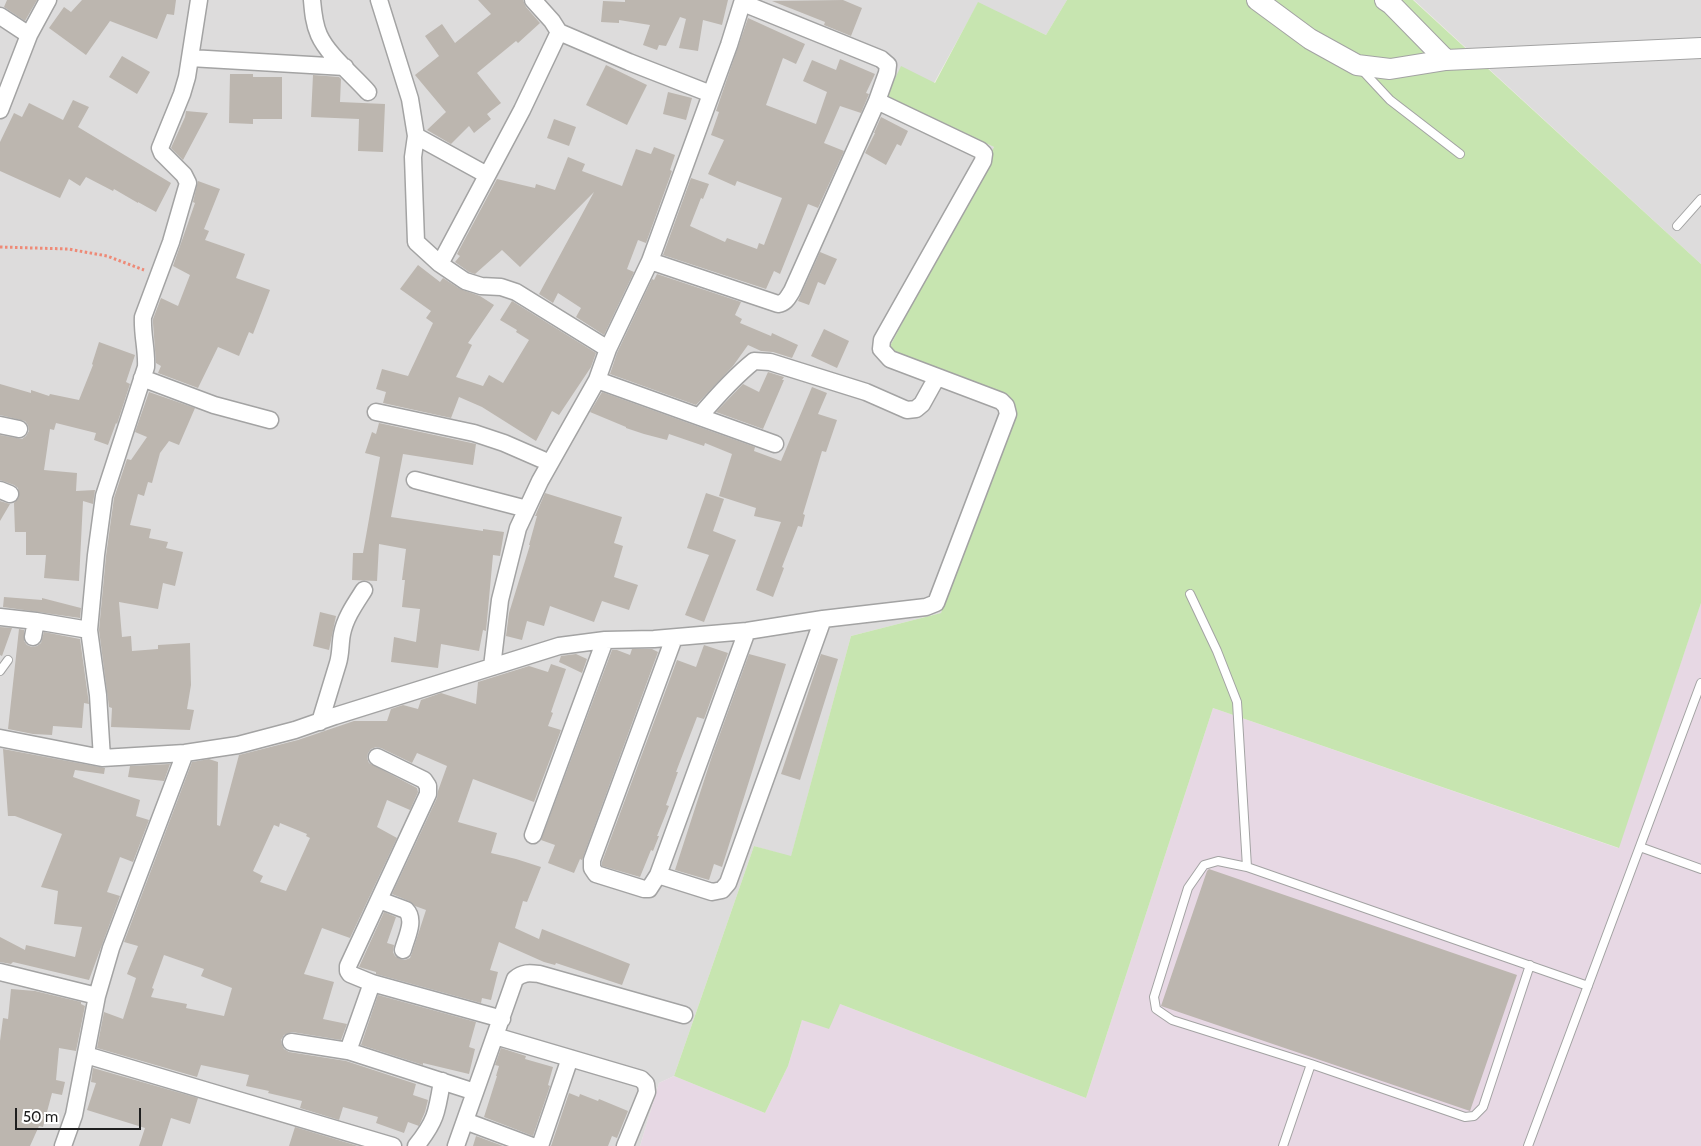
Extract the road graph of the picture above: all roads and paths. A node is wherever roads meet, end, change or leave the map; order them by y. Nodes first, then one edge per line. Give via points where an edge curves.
1 (48, 0) edge
2 (199, 0) edge
3 (312, 0) edge
4 (379, 0) edge
5 (533, 0) edge
6 (1257, 0) edge
7 (1385, 0) edge
8 (743, 2) edge
9 (0, 16) edge
10 (559, 32) junction
11 (29, 35) junction
12 (1701, 48) edge
13 (190, 58) junction
14 (1446, 60) junction
15 (1357, 65) junction
16 (345, 67) junction
17 (368, 92) dead end
18 (711, 94) junction
19 (877, 101) junction
20 (0, 110) edge
21 (416, 136) junction
22 (1460, 154) dead end
23 (487, 175) junction
24 (1701, 199) edge
25 (1677, 226) dead end
26 (0, 247) edge
27 (650, 261) junction
28 (440, 264) junction
29 (158, 276) junction
30 (608, 349) junction
31 (937, 377) junction
32 (142, 378) junction
33 (597, 380) junction
34 (376, 412) dead end
35 (700, 416) junction
36 (270, 420) dead end
37 (0, 425) edge
38 (19, 429) dead end
39 (775, 444) dead end
40 (550, 463) junction
41 (415, 480) dead end
42 (527, 509) junction
43 (364, 590) dead end
44 (1190, 594) dead end
45 (0, 617) edge
46 (823, 619) junction
47 (36, 621) junction
48 (89, 630) junction
49 (747, 630) junction
50 (33, 637) dead end
51 (674, 638) junction
52 (605, 640) junction
53 (8, 660) dead end
54 (492, 667) junction
55 (0, 672) edge
56 (1701, 683) edge
57 (320, 722) junction
58 (0, 738) edge
59 (185, 753) junction
60 (377, 757) dead end
61 (102, 758) junction
62 (533, 835) dead end
63 (1640, 847) junction
64 (1247, 866) junction
65 (1701, 869) edge
66 (658, 875) junction
67 (379, 900) junction
68 (402, 950) dead end
69 (1530, 965) junction
70 (0, 972) edge
71 (372, 983) junction
72 (1588, 986) junction
73 (97, 996) junction
74 (684, 1015) dead end
75 (502, 1019) junction
76 (495, 1036) junction
77 (291, 1042) dead end
78 (348, 1051) junction
79 (86, 1055) junction
80 (570, 1058) junction
81 (1311, 1064) junction
82 (442, 1081) junction
83 (474, 1092) junction
84 (465, 1122) junction
85 (64, 1146) edge
86 (393, 1146) edge
87 (416, 1146) edge
88 (456, 1146) edge
89 (532, 1146) edge
90 (540, 1146) edge
91 (625, 1146) edge
92 (1283, 1146) edge
93 (1528, 1146) edge

1 - 11 street
2 - 13 street
3 - 16 street via 320,36
4 - 21 street via 410,98
5 - 10 street
6 - 15 street via 1310,39
7 - 14 street
8 - 18 street
8 - 19 street via 881,58 888,65
9 - 11 street
10 - 18 street
10 - 23 street
11 - 20 street
12 - 14 street
13 - 16 street
13 - 29 street via 182,94 160,148 188,183
14 - 15 street via 1390,69
15 - 22 lane via 1390,100
16 - 17 street
18 - 27 street
19 - 27 street via 792,291 782,303
19 - 31 street via 984,154 882,340 881,349 890,359
21 - 23 street
21 - 28 street via 413,157 416,242
23 - 28 street
24 - 25 lane
26 - 29 path via 68,249 107,256
27 - 30 street
28 - 30 street via 464,281 516,292
29 - 32 street via 143,317 146,367
30 - 33 street
31 - 35 street via 922,404 916,409 906,410 866,392 770,362 754,361 738,373
31 - 46 street via 1001,401 1008,414 936,603 926,607
32 - 36 street via 205,402
32 - 48 street via 104,496
33 - 35 street
33 - 40 street
34 - 40 street via 474,433
35 - 39 street
37 - 38 street
40 - 42 street
41 - 42 street
42 - 54 street via 518,528 500,600
43 - 57 street via 341,636 341,654
44 - 64 lane via 1237,702
45 - 47 street
46 - 49 street
46 - 66 street via 728,882 722,890 712,892
47 - 48 street
47 - 50 street
48 - 61 street
49 - 51 street
49 - 66 street
51 - 52 street
51 - 66 street via 592,860 596,874 644,890
52 - 54 street via 558,646
52 - 62 street
53 - 55 lane
54 - 57 street
56 - 63 lane
57 - 59 street via 238,745
58 - 61 street
59 - 61 street
59 - 73 street via 111,948
60 - 67 street via 424,780 428,786 428,794
63 - 65 lane
63 - 72 lane
64 - 69 lane
64 - 81 lane via 1218,861 1204,866 1188,888 1154,997 1156,1009 1172,1020
67 - 68 street via 409,913 411,923
67 - 71 street via 348,966 350,974
69 - 72 lane
69 - 81 lane via 1483,1108 1474,1116 1465,1116
70 - 73 street
71 - 75 street
71 - 78 street
72 - 93 lane
73 - 79 street
74 - 75 street via 527,973 516,979
75 - 76 street
76 - 80 street
76 - 83 street
77 - 78 street
78 - 82 street
79 - 85 street
79 - 86 street
80 - 90 street
80 - 91 street via 642,1079 646,1084 647,1092
81 - 92 lane
82 - 83 street
82 - 87 street via 430,1129
83 - 84 street
84 - 88 street
84 - 89 street

